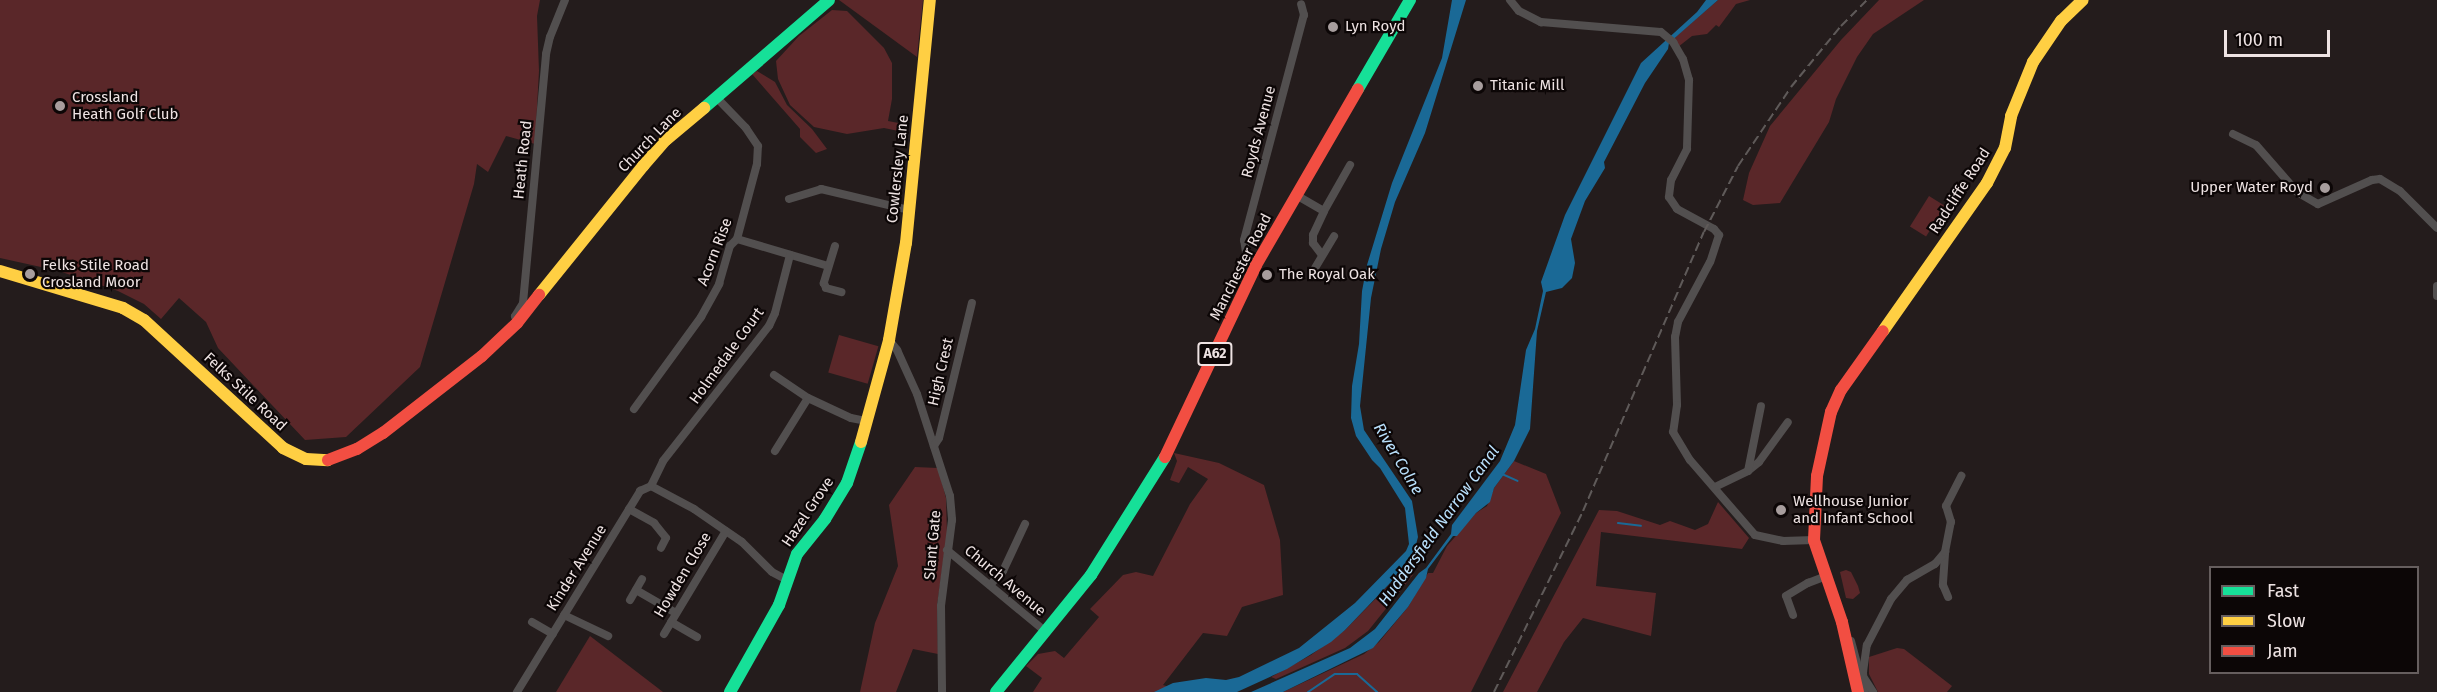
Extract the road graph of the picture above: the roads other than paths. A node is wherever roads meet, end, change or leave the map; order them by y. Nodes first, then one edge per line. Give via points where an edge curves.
1 (565, 0) edge
2 (829, 0) edge
3 (930, 0) edge
4 (1410, 0) edge
5 (1510, 0) edge
6 (2083, 0) edge
7 (1301, 4) dead end
8 (716, 97) junction
9 (2234, 134) dead end
10 (1350, 165) dead end
11 (1296, 195) junction
12 (789, 199) dead end
13 (909, 210) junction
14 (1324, 211) junction
15 (2437, 228) edge
16 (1334, 236) dead end
17 (737, 239) junction
18 (835, 246) dead end
19 (790, 255) junction
20 (1322, 255) junction
21 (1256, 265) junction
22 (828, 266) junction
23 (1315, 268) dead end
24 (0, 271) edge
25 (2437, 286) edge
26 (841, 292) dead end
27 (2437, 296) edge
28 (972, 303) dead end
29 (517, 323) junction
30 (889, 340) junction
31 (774, 375) dead end
32 (808, 398) junction
33 (1761, 406) dead end
34 (634, 409) dead end
35 (867, 421) junction
36 (1788, 422) dead end
37 (933, 446) junction
38 (775, 451) dead end
39 (663, 461) joint
40 (1748, 471) junction
41 (1961, 477) dead end
42 (651, 486) junction
43 (1715, 487) junction
44 (629, 509) junction
45 (1025, 524) dead end
46 (726, 531) junction
47 (1814, 540) junction
48 (661, 548) dead end
49 (947, 550) junction
50 (1945, 552) junction
51 (1826, 576) junction
52 (642, 579) dead end
53 (787, 580) junction
54 (990, 585) junction
55 (636, 590) junction
56 (1948, 597) dead end
57 (630, 600) dead end
58 (676, 613) junction
59 (564, 615) junction
60 (1793, 615) dead end
61 (532, 622) dead end
62 (671, 622) junction
63 (1842, 622) junction
64 (1046, 632) junction
65 (553, 634) junction
66 (664, 634) dead end
67 (608, 636) dead end
68 (697, 637) dead end
69 (1863, 675) junction
70 (517, 692) edge
71 (730, 692) edge
72 (942, 692) edge
73 (996, 692) edge
74 (1858, 692) edge
75 (1864, 692) edge
76 (1873, 692) edge

1 - 29 street, Heath Road via 546,54 523,303 515,316
2 - 8 street, Church Lane
3 - 13 street, Cowlersley Lane
4 - 11 street, Manchester Road / A62
5 - 43 street via 1519,11 1541,22 1661,32 1683,59 1689,80 1687,149 1671,180 1669,196 1677,209 1719,235 1678,322 1673,432 1690,460
6 - 47 street, Radcliffe Road via 2061,21 2033,62 2011,116 2005,148 1987,183 1841,390 1821,449
7 - 21 street, Royds Avenue via 1304,15 1244,240 1246,252
8 - 17 street, Acorn Rise via 758,146
8 - 29 street, Church Lane via 666,140 643,166
9 - 15 street via 2256,145 2297,192 2318,204 2380,179 2400,191
10 - 14 street
11 - 14 street
11 - 21 street, Manchester Road / A62
12 - 13 street via 821,189
13 - 30 street, Cowlersley Lane
14 - 20 street via 1313,235 1313,243
16 - 20 street
17 - 19 street
17 - 34 street, Acorn Rise via 730,246 719,284 701,317
18 - 22 street
19 - 22 street
19 - 39 street, Holmedale Court via 769,326
20 - 23 street
21 - 64 street, Manchester Road / A62 via 1156,473 1091,575
22 - 26 street via 826,288
24 - 29 street, Felks Stile Road via 123,308 144,320 283,448 306,459 329,460 383,433 482,356
25 - 27 street
28 - 37 street, High Crest via 939,438
30 - 35 street, Hazel Grove
30 - 37 street, Slant Gate via 917,393
31 - 32 street
32 - 35 street via 851,418
32 - 38 street
33 - 40 street
35 - 53 street, Hazel Grove via 847,483 797,554
36 - 40 street
37 - 49 street, Slant Gate via 950,496 952,520
39 - 42 street, Kinder Avenue
40 - 43 street
41 - 50 street via 1946,506 1951,522
42 - 44 street, Kinder Avenue via 640,491
42 - 46 street
43 - 47 street via 1755,535 1783,541
44 - 48 street via 654,523 666,538
44 - 59 street, Kinder Avenue
45 - 54 street via 1003,572
46 - 53 street via 772,572
46 - 58 street, Howden Close
47 - 51 street
49 - 54 street, Church Avenue
49 - 72 street, Slant Gate via 941,606
50 - 56 street via 1942,585
50 - 69 street via 1891,598 1867,645
51 - 60 street via 1786,596
51 - 63 street
52 - 55 street
53 - 71 street, Hazel Grove via 778,605
54 - 64 street, Church Avenue
55 - 57 street
55 - 58 street
58 - 62 street, Howden Close
59 - 65 street, Kinder Avenue
59 - 67 street
61 - 65 street
62 - 66 street, Howden Close
62 - 68 street
63 - 69 street
63 - 74 street
64 - 73 street, Manchester Road / A62
65 - 70 street, Kinder Avenue
69 - 75 street
69 - 76 street

